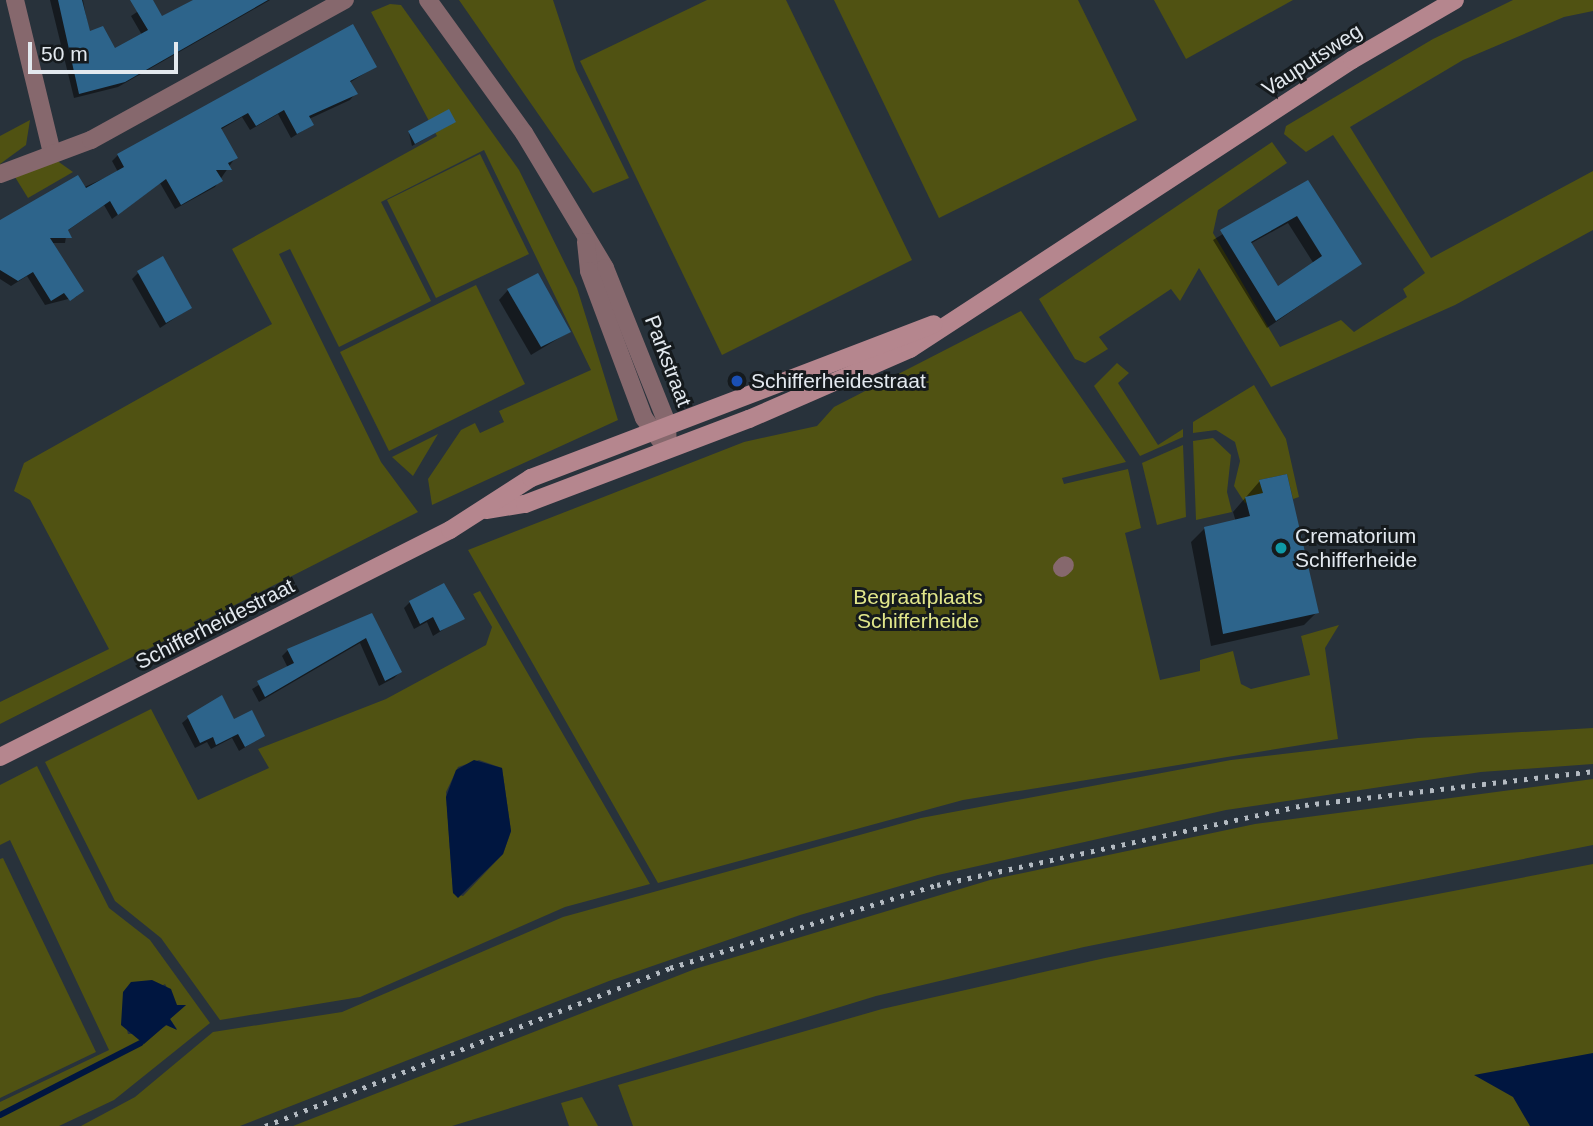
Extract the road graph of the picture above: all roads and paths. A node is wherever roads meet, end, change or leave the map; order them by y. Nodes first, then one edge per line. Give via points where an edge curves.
1 (15, 0) edge
2 (345, 0) edge
3 (428, 0) edge
4 (1455, 0) edge
5 (1266, 117) joint
6 (52, 153) junction
7 (0, 174) edge
8 (586, 243) junction
9 (950, 318) junction
10 (667, 424) junction
11 (649, 430) junction
12 (668, 449) junction
13 (486, 510) junction
14 (1, 755) edge

1 - 6 street
2 - 6 street via 91,140
3 - 8 street, Parkstraat via 524,132
4 - 5 street, Vauputsweg
5 - 9 street, Schifferheidestraat via 1015,284
6 - 7 street
8 - 10 street, Parkstraat via 610,280
8 - 11 street, Parkstraat via 589,271
9 - 10 street, Schifferheidestraat
9 - 12 street, Schifferheidestraat via 910,349 861,372
10 - 11 street, Schifferheidestraat
10 - 12 street, Parkstraat
11 - 12 street, Parkstraat
11 - 13 street, Schifferheidestraat via 531,478
12 - 13 street, Schifferheidestraat via 524,504
13 - 14 street, Schifferheidestraat

